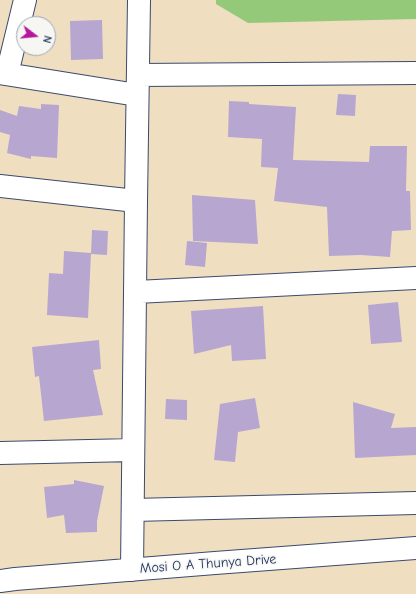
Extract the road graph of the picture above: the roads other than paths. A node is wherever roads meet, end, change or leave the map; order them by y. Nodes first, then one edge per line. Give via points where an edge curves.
1 (25, 0) edge
2 (139, 0) edge
3 (4, 73) edge
4 (416, 73) edge
5 (138, 85) junction
6 (0, 186) edge
7 (136, 201) junction
8 (416, 278) edge
9 (136, 292) junction
10 (134, 450) junction
11 (0, 453) edge
12 (416, 503) edge
13 (133, 510) junction
14 (416, 548) edge
15 (132, 570) junction
16 (0, 581) edge

1 - 3 street
2 - 5 street
3 - 5 street
4 - 5 street
5 - 7 street
6 - 7 street
7 - 9 street
8 - 9 street
9 - 10 street
10 - 11 street
10 - 13 street
12 - 13 street
13 - 15 street
14 - 15 street, Mosi O A Thunya Drive
15 - 16 street, Mosi O A Thunya Drive

